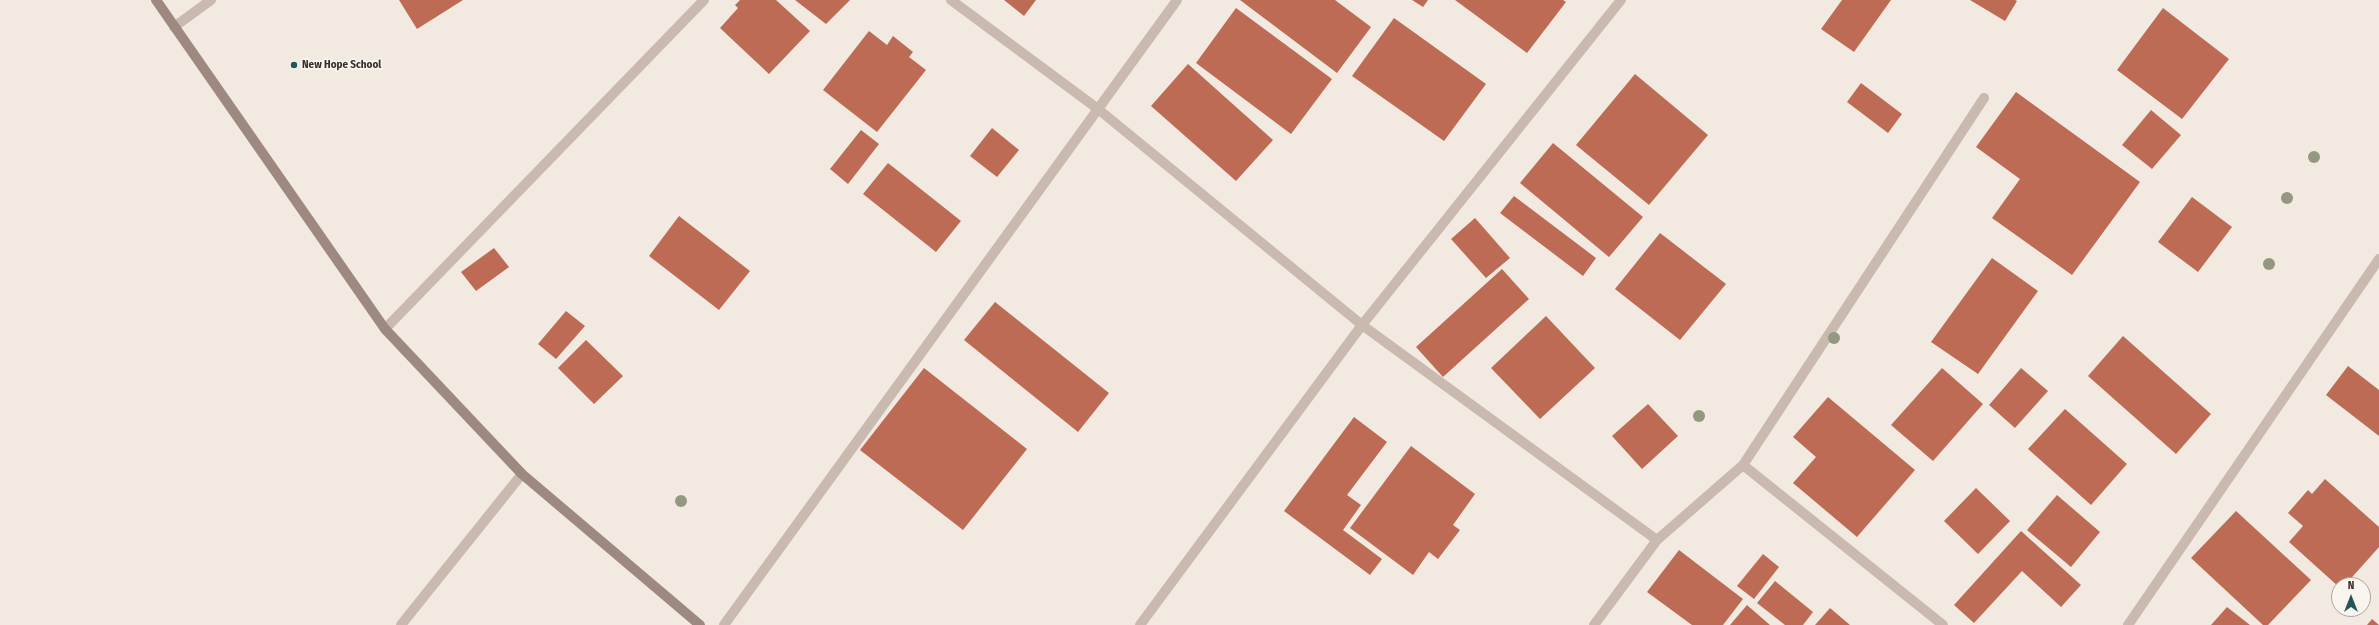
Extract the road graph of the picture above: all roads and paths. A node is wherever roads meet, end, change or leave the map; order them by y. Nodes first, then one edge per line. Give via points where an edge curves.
1 (156, 0) edge
2 (212, 0) edge
3 (704, 0) edge
4 (951, 0) edge
5 (1177, 0) edge
6 (1621, 0) edge
7 (174, 27) junction
8 (1984, 98) dead end
9 (1098, 109) junction
10 (2379, 260) edge
11 (1362, 325) junction
12 (385, 329) junction
13 (1743, 465) junction
14 (522, 474) junction
15 (1657, 540) junction
16 (401, 625) edge
17 (700, 625) edge
18 (724, 625) edge
19 (1140, 625) edge
20 (1594, 625) edge
21 (1943, 625) edge
22 (2128, 625) edge

1 - 7 main road
2 - 7 street
3 - 12 street
4 - 9 street
5 - 9 street
6 - 11 street
7 - 12 main road
8 - 13 street
9 - 11 street
9 - 18 street
10 - 22 street
11 - 15 street
11 - 19 street
12 - 14 main road
13 - 15 street
13 - 21 street
14 - 16 street
14 - 17 main road
15 - 20 street

